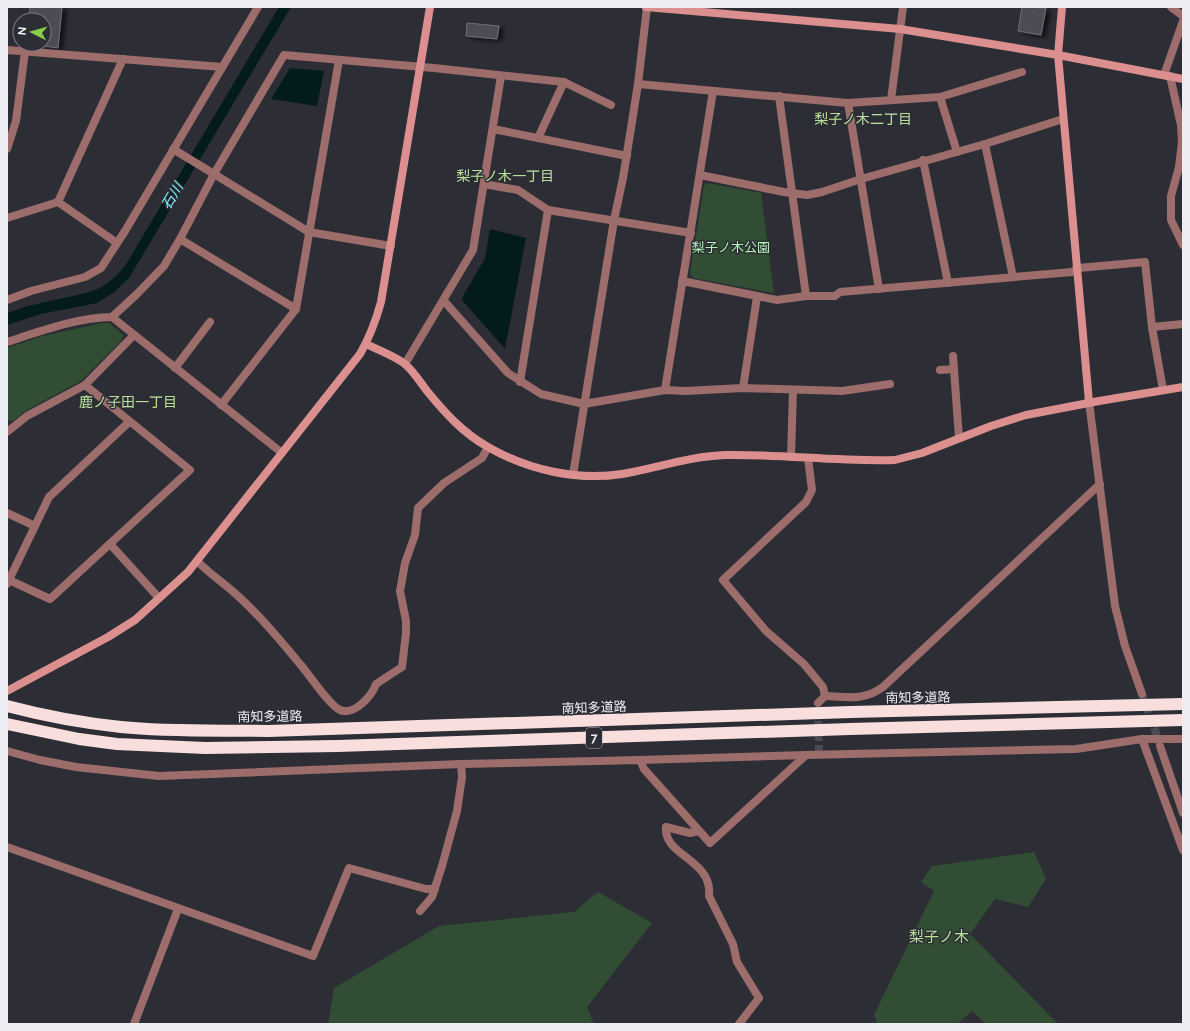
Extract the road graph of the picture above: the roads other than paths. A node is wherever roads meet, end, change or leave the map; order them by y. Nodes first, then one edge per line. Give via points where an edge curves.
1 (258, 7) edge
2 (430, 7) edge
3 (647, 7) edge
4 (903, 7) edge
5 (1062, 7) edge
6 (1171, 7) edge
7 (1183, 16) edge
8 (1183, 21) edge
9 (900, 29) junction
10 (25, 52) edge
11 (37, 52) edge
12 (1058, 55) junction
13 (123, 59) junction
14 (339, 60) junction
15 (222, 67) junction
16 (421, 67) junction
17 (1022, 72) dead end
18 (502, 76) junction
19 (1167, 76) junction
20 (1183, 79) edge
21 (564, 82) junction
22 (638, 84) junction
23 (713, 91) junction
24 (779, 96) junction
25 (940, 97) junction
26 (891, 100) junction
27 (848, 103) junction
28 (611, 104) dead end
29 (1063, 119) junction
30 (494, 129) junction
31 (538, 138) junction
32 (985, 144) junction
33 (7, 149) edge
34 (173, 149) junction
35 (957, 152) junction
36 (627, 156) junction
37 (923, 160) junction
38 (212, 173) junction
39 (700, 175) junction
40 (861, 179) junction
41 (484, 184) junction
42 (793, 193) junction
43 (58, 202) junction
44 (548, 210) junction
45 (7, 218) edge
46 (614, 220) junction
47 (309, 232) junction
48 (690, 233) junction
49 (180, 239) junction
50 (117, 243) junction
51 (1183, 244) edge
52 (391, 246) junction
53 (1078, 268) junction
54 (1013, 277) junction
55 (682, 281) junction
56 (948, 283) junction
57 (878, 289) junction
58 (806, 296) junction
59 (757, 297) junction
60 (7, 300) edge
61 (444, 301) junction
62 (296, 309) junction
63 (112, 317) junction
64 (210, 322) dead end
65 (1183, 324) edge
66 (1152, 327) junction
67 (133, 336) junction
68 (7, 342) edge
69 (366, 344) junction
70 (953, 356) dead end
71 (405, 364) junction
72 (175, 368) junction
73 (954, 369) junction
74 (940, 370) dead end
75 (520, 382) junction
76 (890, 384) dead end
77 (85, 386) junction
78 (1183, 387) edge
79 (743, 388) junction
80 (665, 390) junction
81 (793, 390) junction
82 (1163, 390) junction
83 (1089, 402) junction
84 (221, 404) junction
85 (584, 404) junction
86 (129, 422) junction
87 (8, 429) edge
88 (959, 438) junction
89 (488, 447) junction
90 (282, 453) junction
91 (791, 457) junction
92 (808, 458) junction
93 (573, 475) junction
94 (1100, 484) junction
95 (7, 513) edge
96 (35, 526) junction
97 (110, 544) junction
98 (197, 561) junction
99 (8, 582) edge
100 (159, 598) junction
101 (7, 691) edge
102 (1142, 694) tunnel mouth
103 (825, 696) junction
104 (818, 703) dead end
105 (1183, 704) edge
106 (7, 706) edge
107 (1183, 720) edge
108 (7, 724) edge
109 (1183, 738) edge
110 (1142, 739) junction
111 (1160, 746) tunnel mouth
112 (7, 751) edge
113 (806, 755) junction
114 (640, 760) junction
115 (461, 764) junction
116 (1183, 812) edge
117 (699, 831) junction
118 (7, 847) edge
119 (1183, 850) edge
120 (435, 889) junction
121 (178, 909) junction
122 (420, 911) dead end
123 (134, 1024) edge
124 (739, 1024) edge

1 - 15 street
2 - 16 street
3 - 9 street
3 - 22 street
4 - 9 street
5 - 12 street
6 - 7 street
8 - 19 street
9 - 12 street
9 - 26 street
10 - 33 street via 16,121
11 - 13 street
12 - 19 street
12 - 29 street
13 - 15 street
13 - 43 street
14 - 16 street
14 - 38 street via 284,55
14 - 47 street
15 - 34 street
16 - 18 street
16 - 52 street
17 - 25 street
18 - 21 street
18 - 30 street
19 - 20 street
19 - 51 street via 1181,125 1182,142 1179,167 1171,196 1171,220
21 - 28 street
21 - 31 street
22 - 23 street
22 - 36 street
23 - 24 street
23 - 39 street
24 - 27 street
24 - 42 street
25 - 26 street
25 - 35 street
26 - 27 street
27 - 40 street
29 - 32 street
29 - 53 street
30 - 31 street
30 - 41 street
31 - 36 street
32 - 35 street
32 - 54 street
34 - 38 street
34 - 50 street
35 - 37 street
36 - 46 street
37 - 40 street
37 - 56 street
38 - 47 street
38 - 49 street
39 - 42 street
39 - 48 street
40 - 42 street via 822,192 807,195
40 - 57 street
41 - 44 street via 518,190
41 - 61 street via 473,250
42 - 58 street
43 - 45 street
43 - 50 street
44 - 46 street
44 - 75 street
46 - 48 street
46 - 85 street
47 - 52 street
47 - 62 street
48 - 55 street
49 - 62 street
49 - 63 street via 164,266
50 - 60 street via 101,268 85,277
52 - 69 street via 381,302
53 - 54 street via 1072,272
53 - 66 street via 1145,262
53 - 83 street
54 - 56 street
55 - 59 street
55 - 80 street
56 - 57 street
57 - 58 street via 840,292 835,296
58 - 59 street via 777,300
59 - 79 street
61 - 71 street
61 - 75 street via 508,373
62 - 84 street
63 - 67 street
63 - 68 street via 47,329
64 - 72 street
65 - 66 street
66 - 82 street
67 - 72 street
67 - 77 street
69 - 71 street
69 - 90 street
70 - 73 street
71 - 89 street via 446,414
72 - 84 street
73 - 74 street
73 - 88 street
75 - 85 street via 541,394
76 - 81 street via 842,390
77 - 86 street
77 - 87 street via 27,416
78 - 82 street
79 - 80 street
79 - 81 street
80 - 85 street
81 - 91 street
82 - 83 street
83 - 88 street via 1026,415
83 - 94 street
84 - 90 street
85 - 93 street
86 - 96 street via 49,497
86 - 97 street via 190,470
88 - 92 street via 922,454 895,460
89 - 93 street via 525,464
89 - 98 street via 482,458 444,483 418,508 416,535 405,562 400,591 406,620 402,667 376,684 375,689 350,711 339,710 266,624
90 - 98 street
91 - 92 street
91 - 93 street via 716,456 676,461 622,474
92 - 103 street via 812,490 806,502 723,580 766,631 804,664 823,687
94 - 102 street via 1115,606 1125,646
94 - 103 street via 875,693 867,696
95 - 96 street
96 - 99 street
97 - 99 street via 50,598
97 - 100 street
98 - 100 street
100 - 101 street via 134,620 108,637
103 - 104 street
105 - 106 highway, 南知多道路 / 7 via 268,731 123,727 82,722
107 - 108 highway, 7 via 346,746 204,748 117,744
109 - 110 street
110 - 113 street via 1076,749
110 - 119 street
111 - 116 street
112 - 115 street via 76,766 159,776
113 - 114 street
113 - 117 street via 710,843
114 - 115 street
114 - 117 street via 644,769
115 - 120 street via 462,777 457,812
117 - 124 street via 690,833 666,827 665,834 672,844 704,873 710,888 709,896 733,944 737,962 759,998
118 - 121 street
120 - 121 street via 426,889 349,868 313,956
120 - 122 street via 432,897
121 - 123 street

